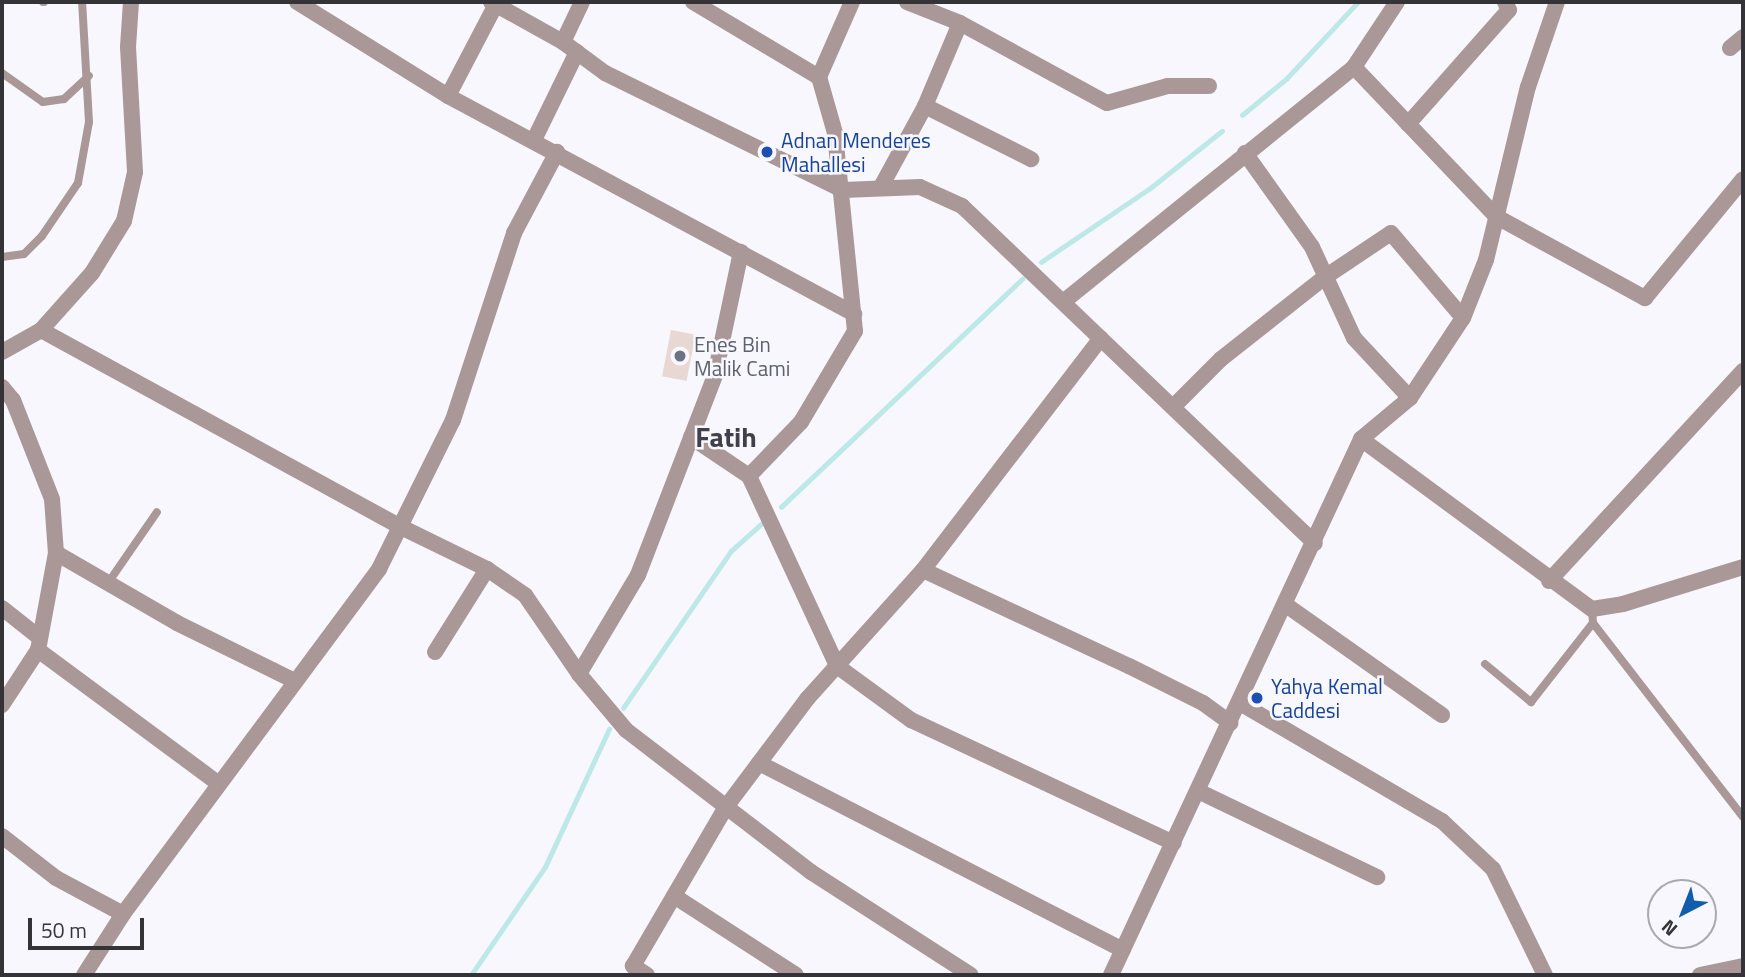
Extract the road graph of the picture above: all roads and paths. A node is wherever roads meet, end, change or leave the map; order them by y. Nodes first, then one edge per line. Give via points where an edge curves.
1 (82, 2) edge
2 (131, 2) edge
3 (297, 2) edge
4 (582, 2) edge
5 (693, 2) edge
6 (852, 2) edge
7 (907, 2) edge
8 (1397, 2) edge
9 (1504, 2) edge
10 (1557, 2) edge
11 (494, 3) edge
12 (960, 23) junction
13 (1743, 37) edge
14 (563, 42) junction
15 (1731, 48) dead end
16 (577, 52) junction
17 (1354, 67) junction
18 (2, 73) edge
19 (89, 76) junction
20 (819, 77) junction
21 (1209, 86) dead end
22 (448, 96) junction
23 (925, 106) junction
24 (1408, 124) junction
25 (534, 140) junction
26 (558, 152) junction
27 (1245, 153) junction
28 (1031, 159) dead end
29 (1743, 178) edge
30 (882, 185) junction
31 (843, 190) junction
32 (1497, 217) junction
33 (741, 252) junction
34 (2, 257) edge
35 (1325, 277) junction
36 (1063, 302) junction
37 (854, 314) junction
38 (1463, 318) junction
39 (41, 330) junction
40 (1101, 338) junction
41 (2, 352) edge
42 (1743, 371) edge
43 (2, 388) edge
44 (1410, 398) junction
45 (1173, 407) junction
46 (691, 437) junction
47 (1361, 439) junction
48 (749, 476) junction
49 (157, 512) dead end
50 (401, 527) junction
51 (1315, 543) junction
52 (56, 553) junction
53 (1743, 567) edge
54 (487, 569) junction
55 (923, 570) junction
56 (1549, 581) junction
57 (108, 583) junction
58 (1286, 605) junction
59 (2, 608) edge
60 (1592, 616) junction
61 (39, 644) junction
62 (435, 652) dead end
63 (1485, 664) dead end
64 (837, 666) junction
65 (579, 674) junction
66 (296, 681) junction
67 (1240, 703) junction
68 (2, 705) edge
69 (1442, 715) dead end
70 (1231, 723) junction
71 (759, 763) junction
72 (219, 784) junction
73 (1198, 791) junction
74 (726, 807) junction
75 (1743, 817) edge
76 (2, 836) edge
77 (1174, 843) junction
78 (1377, 877) dead end
79 (674, 896) junction
80 (123, 914) junction
81 (1123, 950) junction
82 (1743, 966) edge
83 (84, 975) edge
84 (647, 975) edge
85 (796, 975) edge
86 (971, 975) edge
87 (1111, 975) edge
88 (1545, 975) edge
89 (1700, 975) edge

1 - 19 lane
2 - 39 street via 128,47 135,172 124,221 92,272
3 - 22 street
4 - 14 street
5 - 20 street
6 - 20 street
7 - 12 street
8 - 17 street
9 - 24 street via 1509,10
10 - 32 street via 1528,87
11 - 14 street
11 - 22 street
12 - 21 street via 1107,103 1168,86
12 - 23 street
13 - 15 street
14 - 16 street
16 - 25 street
16 - 31 street via 605,73
17 - 24 street
17 - 27 street
18 - 19 lane via 43,102 64,99
19 - 34 lane via 88,133 78,183 43,236 24,254
20 - 31 street via 835,133
22 - 25 street
23 - 28 street
23 - 30 street
24 - 32 street
25 - 26 street
26 - 33 street
26 - 50 street via 514,233 453,420
27 - 35 street via 1312,247
27 - 36 street
29 - 32 street via 1644,298
30 - 31 street
30 - 36 street via 920,187 962,206
31 - 37 street
32 - 38 street
33 - 37 street
33 - 46 street via 715,375
35 - 38 street via 1391,233
35 - 44 street via 1354,338
35 - 45 street via 1221,359
36 - 40 street
37 - 48 street via 855,331 801,422
38 - 44 street
39 - 41 street
39 - 50 street
40 - 45 street
40 - 55 street
42 - 56 street
43 - 52 street via 13,400 52,499
44 - 47 street
45 - 51 street
46 - 48 street
46 - 65 street via 638,575
47 - 51 street
47 - 56 street
48 - 64 street
49 - 57 lane
50 - 54 street
50 - 66 street via 379,569
51 - 58 street
52 - 57 street
52 - 61 street
53 - 60 street
54 - 62 street
54 - 65 street via 525,595
55 - 64 street
55 - 70 street via 1129,666 1203,703
56 - 60 street
57 - 66 street
58 - 67 street
58 - 69 street
59 - 61 street
60 - 63 lane via 1531,702
60 - 75 lane
61 - 68 street
61 - 72 street
64 - 71 street
64 - 77 street via 911,720
65 - 74 street via 626,730
66 - 72 street
67 - 70 street
67 - 88 street via 1442,821 1493,869
70 - 73 street
71 - 74 street
71 - 81 street
72 - 80 street
73 - 77 street
73 - 78 street
74 - 79 street
74 - 86 street via 811,872
76 - 80 street via 56,877
77 - 81 street
79 - 84 street via 633,966
79 - 85 street
80 - 83 street
81 - 87 street
82 - 89 street

